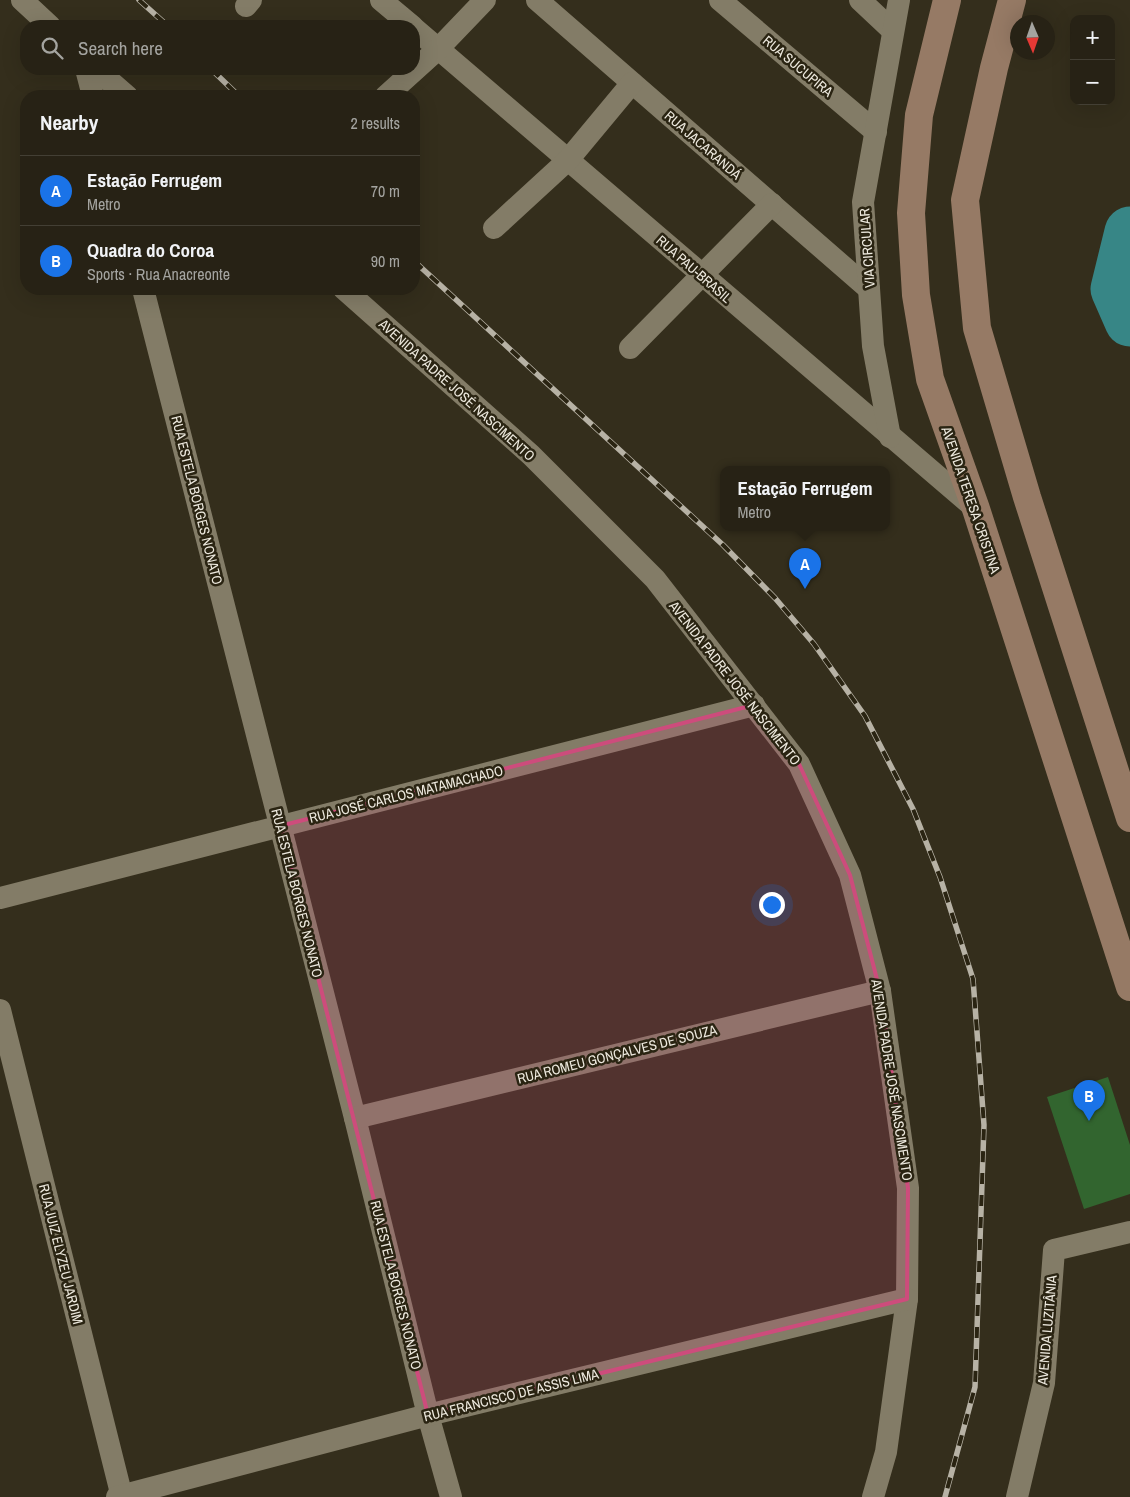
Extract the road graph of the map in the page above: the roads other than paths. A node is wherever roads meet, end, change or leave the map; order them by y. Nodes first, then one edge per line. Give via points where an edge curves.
1 (22, 0) edge
2 (382, 0) edge
3 (485, 0) edge
4 (720, 0) edge
5 (860, 0) edge
6 (899, 0) edge
7 (947, 0) edge
8 (1012, 0) edge
9 (549, 4) edge
10 (44, 20) edge
11 (405, 20) edge
12 (893, 31) junction
13 (420, 33) edge
14 (438, 49) junction
15 (420, 65) edge
16 (88, 75) edge
17 (103, 75) edge
18 (409, 75) edge
19 (632, 83) junction
20 (91, 90) edge
21 (120, 90) edge
22 (393, 90) edge
23 (876, 132) junction
24 (568, 160) junction
25 (772, 204) junction
26 (494, 228) dead end
27 (702, 275) junction
28 (869, 289) junction
29 (144, 295) edge
30 (351, 295) edge
31 (630, 348) dead end
32 (890, 437) junction
33 (976, 509) junction
34 (754, 705) junction
35 (1130, 818) edge
36 (280, 826) junction
37 (0, 898) edge
38 (1130, 987) edge
39 (880, 991) junction
40 (0, 1010) edge
41 (355, 1118) junction
42 (1130, 1232) edge
43 (907, 1299) junction
44 (428, 1416) junction
45 (120, 1497) edge
46 (451, 1497) edge
47 (873, 1497) edge
48 (1017, 1497) edge

1 - 10 street
2 - 11 street, RUA PAU-BRASIL
3 - 14 street
4 - 23 street, RUA SUCUPIRA
5 - 12 street
6 - 12 street, VIA CIRCULAR
7 - 33 main road, AVENIDA TERESA CRISTINA via 919,115 911,213 916,295 930,379
8 - 35 main road via 965,200 977,328 1027,497
9 - 19 street, RUA JACARANDÁ
12 - 23 street, VIA CIRCULAR
13 - 14 street, RUA PAU-BRASIL
14 - 15 street
14 - 24 street, RUA PAU-BRASIL
16 - 20 street
17 - 21 street
18 - 22 street
19 - 24 street
19 - 25 street, RUA JACARANDÁ
23 - 28 street, VIA CIRCULAR via 863,202
24 - 26 street
24 - 27 street, RUA PAU-BRASIL
25 - 27 street
25 - 28 street, RUA JACARANDÁ
27 - 31 street
27 - 32 street, RUA PAU-BRASIL
28 - 32 street, VIA CIRCULAR via 873,346
29 - 36 street, RUA ESTELA BORGES NONATO
30 - 34 street, AVENIDA PADRE JOSÉ NASCIMENTO via 531,455 655,579
32 - 33 street, RUA PAU-BRASIL
33 - 38 main road, AVENIDA TERESA CRISTINA
34 - 36 street, RUA JOSÉ CARLOS MATAMACHADO
34 - 39 street, AVENIDA PADRE JOSÉ NASCIMENTO via 799,764 850,875
36 - 37 street, RUA JOSÉ CARLOS MATAMACHADO
36 - 41 street, RUA ESTELA BORGES NONATO
39 - 41 street, RUA ROMEU GONÇALVES DE SOUZA
39 - 43 street, AVENIDA PADRE JOSÉ NASCIMENTO via 908,1188
40 - 45 street, RUA JUIZ ELYZEU JARDIM
41 - 44 street, RUA ESTELA BORGES NONATO
42 - 48 street, AVENIDA LUZITÂNIA via 1054,1250 1044,1383
43 - 44 street, RUA FRANCISCO DE ASSIS LIMA
43 - 47 street, AVENIDA PADRE JOSÉ NASCIMENTO via 886,1452
44 - 45 street, RUA FRANCISCO DE ASSIS LIMA
44 - 46 street, RUA ESTELA BORGES NONATO

